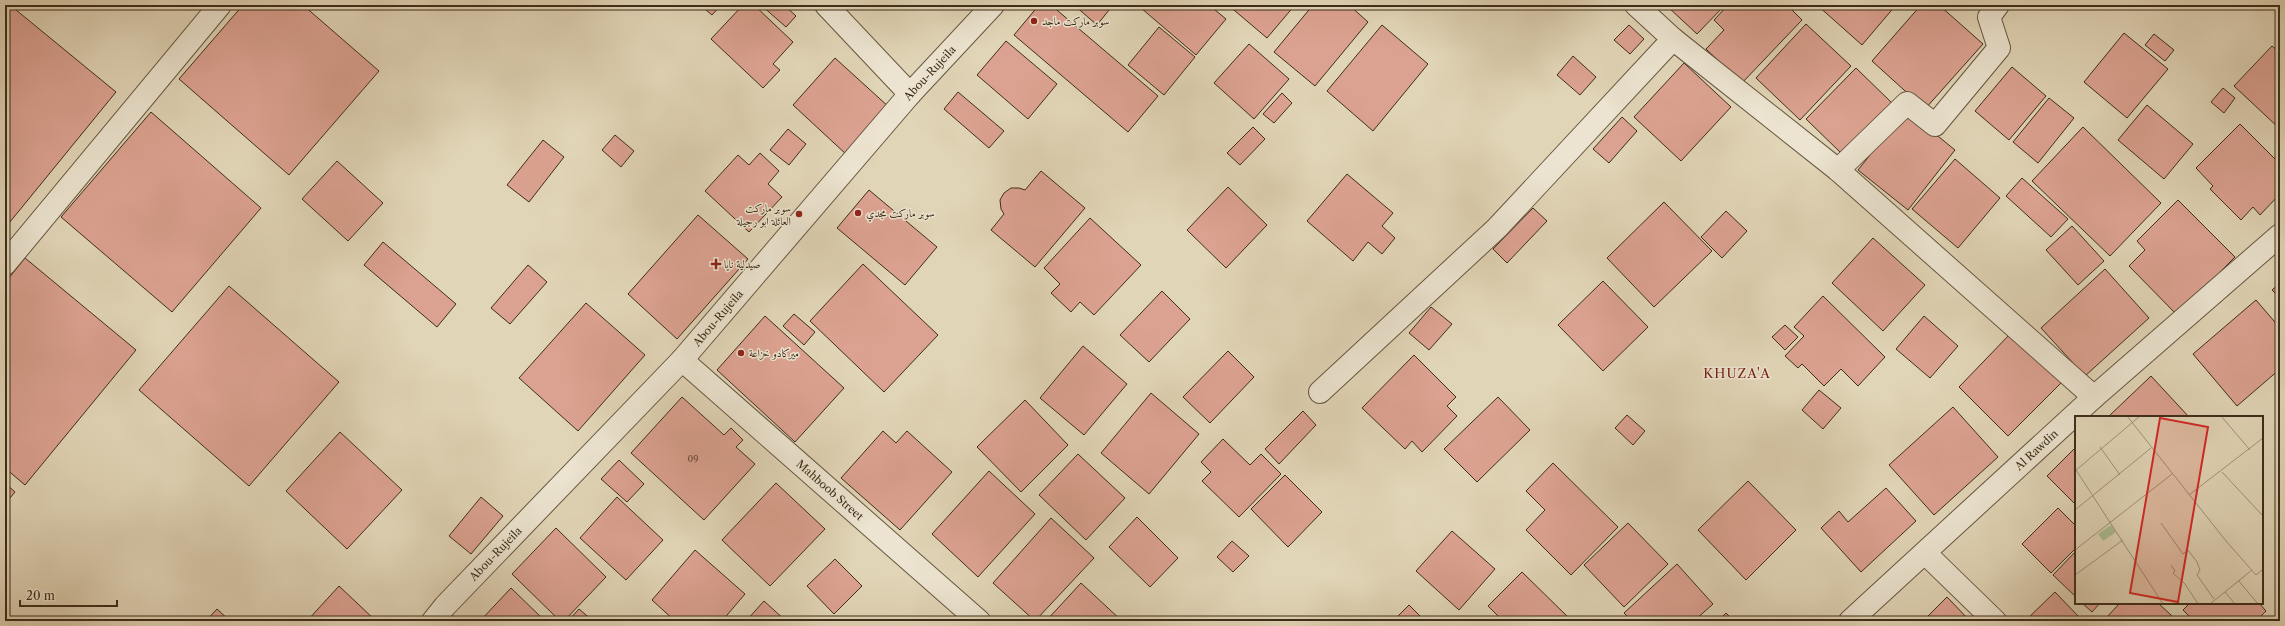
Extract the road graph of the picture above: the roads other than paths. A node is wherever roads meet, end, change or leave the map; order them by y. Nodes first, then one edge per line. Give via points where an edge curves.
1 (220, 5) edge
2 (826, 5) edge
3 (993, 5) edge
4 (1636, 5) edge
5 (1998, 5) edge
6 (1673, 38) junction
7 (910, 94) junction
8 (1838, 170) junction
9 (2280, 235) edge
10 (5, 264) edge
11 (682, 360) junction
12 (1320, 392) dead end
13 (2094, 397) junction
14 (1925, 553) junction
15 (433, 621) edge
16 (979, 621) edge
17 (1851, 621) edge
18 (1995, 621) edge

1 - 10 street
2 - 7 street
3 - 7 street, Abou-Rujeila
4 - 6 street
5 - 8 street via 1989,17 1999,48 1935,125 1907,103
6 - 8 street
6 - 12 street via 1497,228
7 - 11 street, Abou-Rujeila
8 - 13 street
9 - 13 street, Al Rawdin
11 - 15 street, Abou-Rujeila
11 - 16 street, Mahboob Street
13 - 14 street, Al Rawdin
14 - 17 street, Al Rawdin
14 - 18 street

